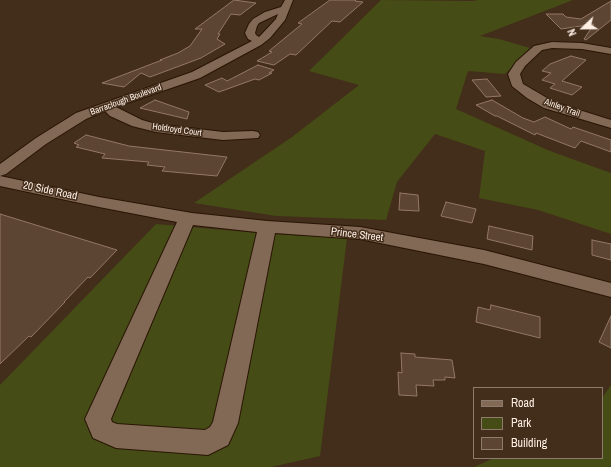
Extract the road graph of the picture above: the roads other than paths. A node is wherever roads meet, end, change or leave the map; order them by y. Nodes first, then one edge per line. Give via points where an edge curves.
1 (287, 4) edge
2 (259, 42) junction
3 (611, 52) edge
4 (106, 106) junction
5 (611, 124) edge
6 (253, 135) dead end
7 (0, 171) edge
8 (0, 181) edge
9 (99, 202) joint
10 (187, 218) junction
11 (267, 227) junction
12 (611, 290) edge

1 - 2 street, Barraclough Boulevard via 280,20
1 - 2 street, Barraclough Boulevard via 260,18 252,26 250,33
2 - 4 street, Barraclough Boulevard via 196,75
3 - 5 street, Ainley Trail via 582,46 552,45 538,48 520,64 514,74 518,86 548,104
4 - 6 street, Holdroyd Court via 115,113 156,128 223,136
4 - 7 street, Barraclough Boulevard via 81,116
8 - 9 street, 20 Side Road
9 - 10 street, Prince Street
10 - 11 street, Prince Street
10 - 11 street via 98,419 102,430 116,436 208,443 219,436 225,423
11 - 12 street, Prince Street via 360,233 484,257

